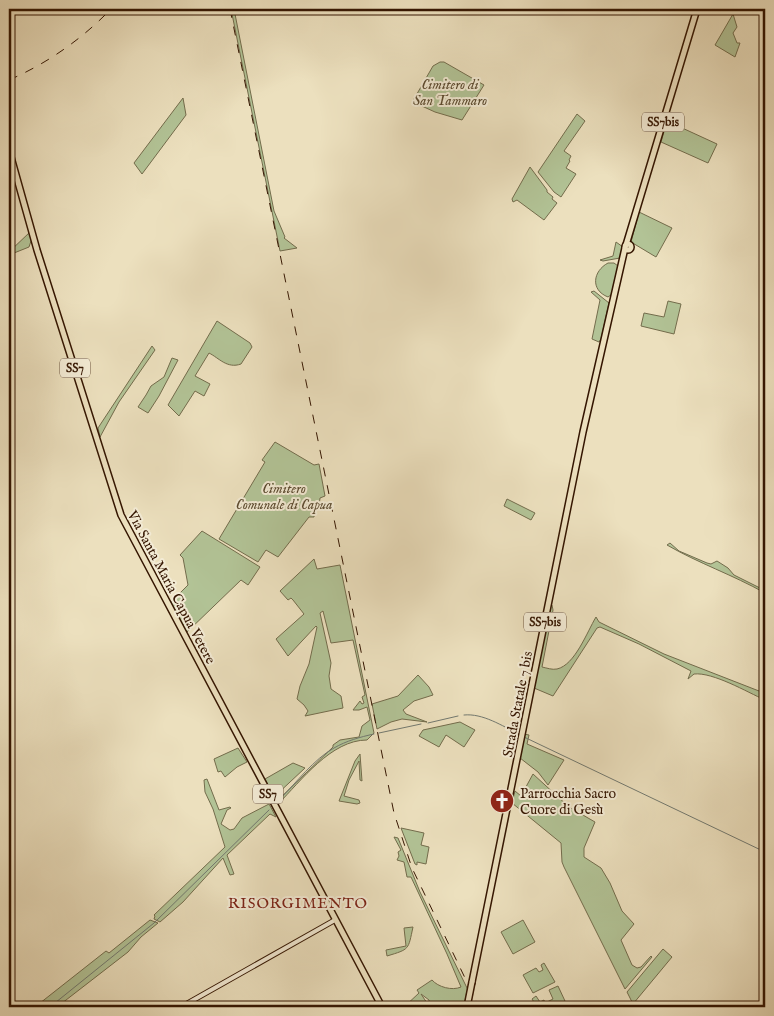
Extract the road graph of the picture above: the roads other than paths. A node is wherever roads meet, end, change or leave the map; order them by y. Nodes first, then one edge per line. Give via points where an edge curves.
1 (697, 9) edge
2 (9, 150) edge
3 (336, 920) junction
4 (181, 1007) edge
5 (382, 1007) edge
6 (467, 1007) edge

1 - 6 main road, Strada Statale 7 bis / SS7bis, bridge via 622,259 583,432
2 - 3 main road, Via Santa Maria Capua Vetere / SS7 via 121,516
3 - 4 street
3 - 5 main road, Via Santa Maria Capua Vetere / SS7

